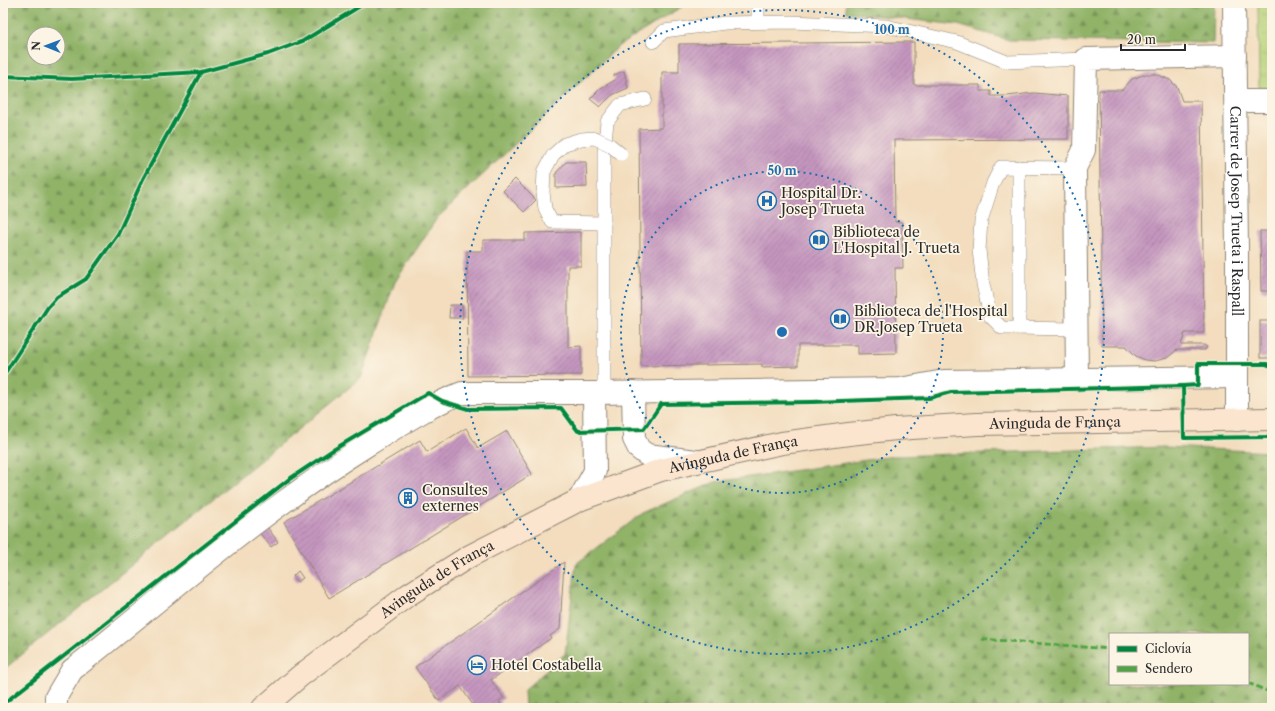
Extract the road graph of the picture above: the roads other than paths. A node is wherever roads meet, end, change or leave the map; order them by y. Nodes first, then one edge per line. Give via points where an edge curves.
1 (758, 3) edge
2 (1234, 3) edge
3 (758, 22) junction
4 (653, 42) dead end
5 (1235, 56) junction
6 (1086, 59) junction
7 (645, 99) dead end
8 (1236, 101) junction
9 (1272, 101) edge
10 (621, 154) dead end
11 (1019, 167) junction
12 (1075, 168) junction
13 (604, 223) junction
14 (1019, 328) junction
15 (1076, 329) junction
16 (1237, 377) junction
17 (1077, 380) junction
18 (633, 392) junction
19 (599, 393) junction
20 (1272, 419) edge
21 (1237, 420) junction
22 (697, 461) junction
23 (579, 500) junction
24 (56, 708) edge
25 (263, 708) edge

1 - 3 lane
2 - 5 street, Carrer de Josep Trueta i Raspall
3 - 4 lane via 725,23 664,32
3 - 6 lane via 886,26 957,42 1007,62
5 - 6 street
5 - 8 street, Carrer de Josep Trueta i Raspall
6 - 12 street via 1084,150
7 - 13 lane via 620,105 607,122 604,151
8 - 9 street
8 - 16 street, Carrer de Josep Trueta i Raspall
10 - 13 lane, bridge via 595,138 581,139 564,144 553,154 544,172 545,209 552,222
11 - 12 lane
11 - 14 lane
11 - 14 lane via 1001,167 993,183 980,221 979,250 990,316 1002,328
12 - 15 street
13 - 19 lane
14 - 15 lane
15 - 17 street
16 - 17 street
16 - 21 street, Carrer de Josep Trueta i Raspall
17 - 18 street via 944,381 900,389
18 - 19 street
18 - 22 street via 634,439 639,449 647,455
19 - 23 street via 595,471
19 - 24 street via 462,393 421,412 332,468 267,515 72,670 56,697
20 - 21 main road, Avinguda de França
21 - 22 main road, Avinguda de França via 977,424 896,429 782,443
22 - 23 main road, Avinguda de França via 661,470
23 - 25 main road, Avinguda de França via 468,557 408,595 300,676

